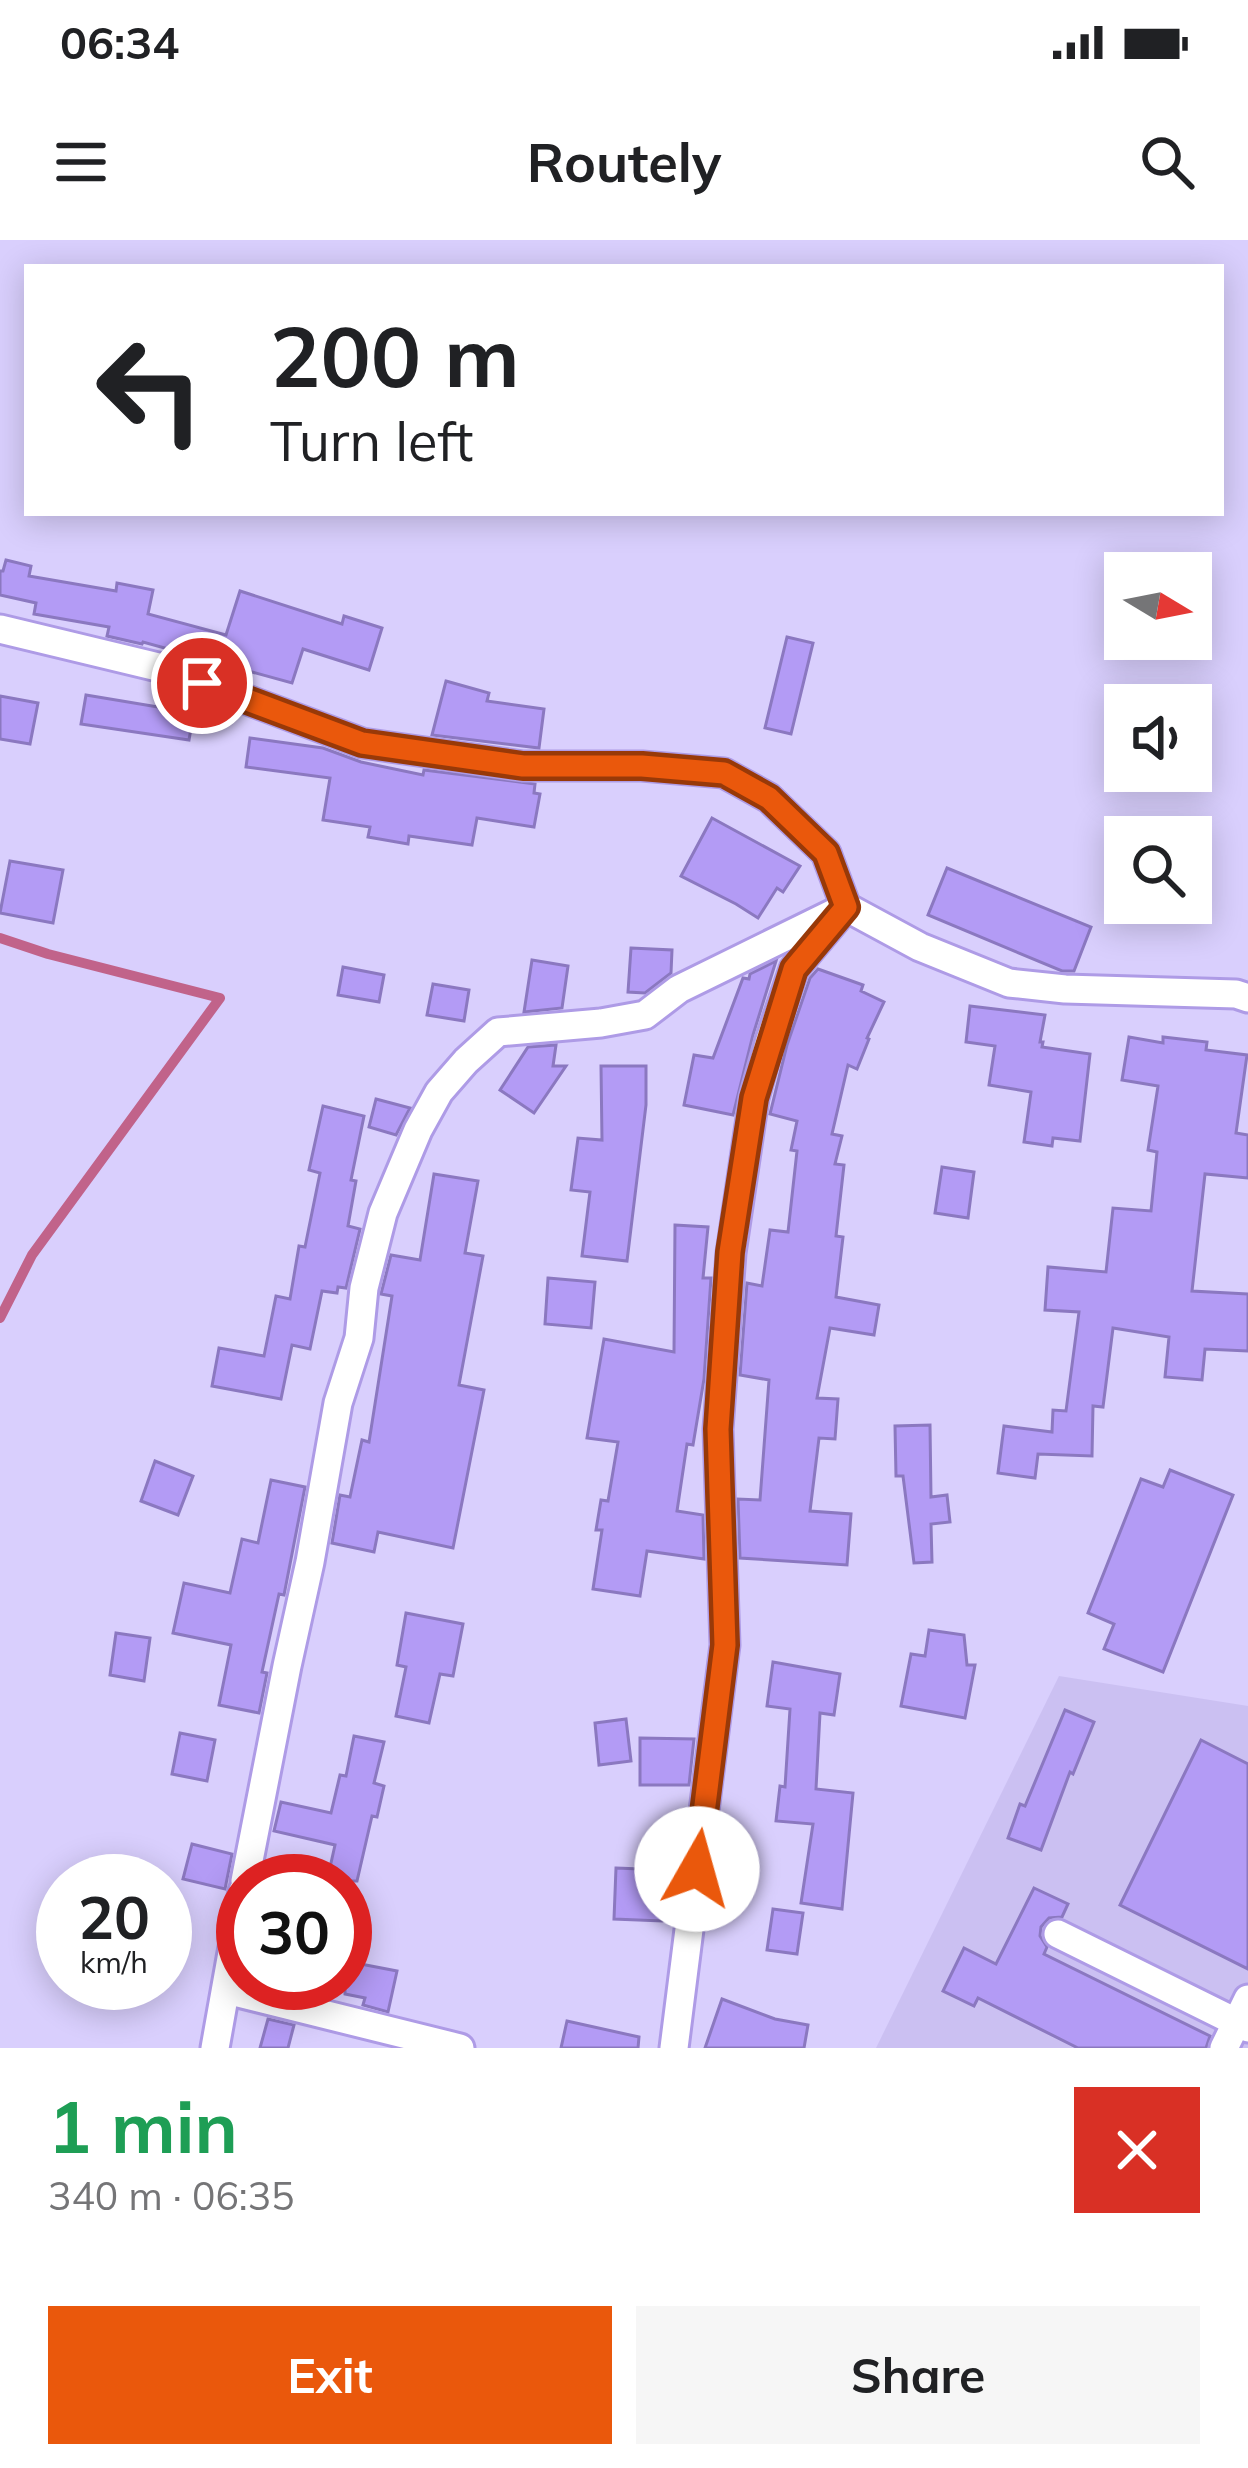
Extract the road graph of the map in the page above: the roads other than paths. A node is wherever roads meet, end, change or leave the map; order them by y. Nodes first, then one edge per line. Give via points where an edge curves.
1 (0, 629) edge
2 (846, 907) junction
3 (1248, 998) edge
4 (250, 1854) edge
5 (1058, 1934) dead end
6 (222, 2010) edge
7 (307, 2010) edge
8 (1244, 2016) edge
9 (214, 2048) edge
10 (460, 2048) edge
11 (674, 2048) edge
12 (1224, 2048) edge

1 - 2 street via 161,668 362,743 523,766 724,773 769,798 826,853
2 - 3 street via 1010,983
2 - 4 street via 679,989 645,1015 498,1032 440,1092 383,1213 364,1288
2 - 11 street via 794,969 754,1098 730,1252 718,1429 725,1645
5 - 8 street
6 - 9 street
7 - 10 street
8 - 12 street

